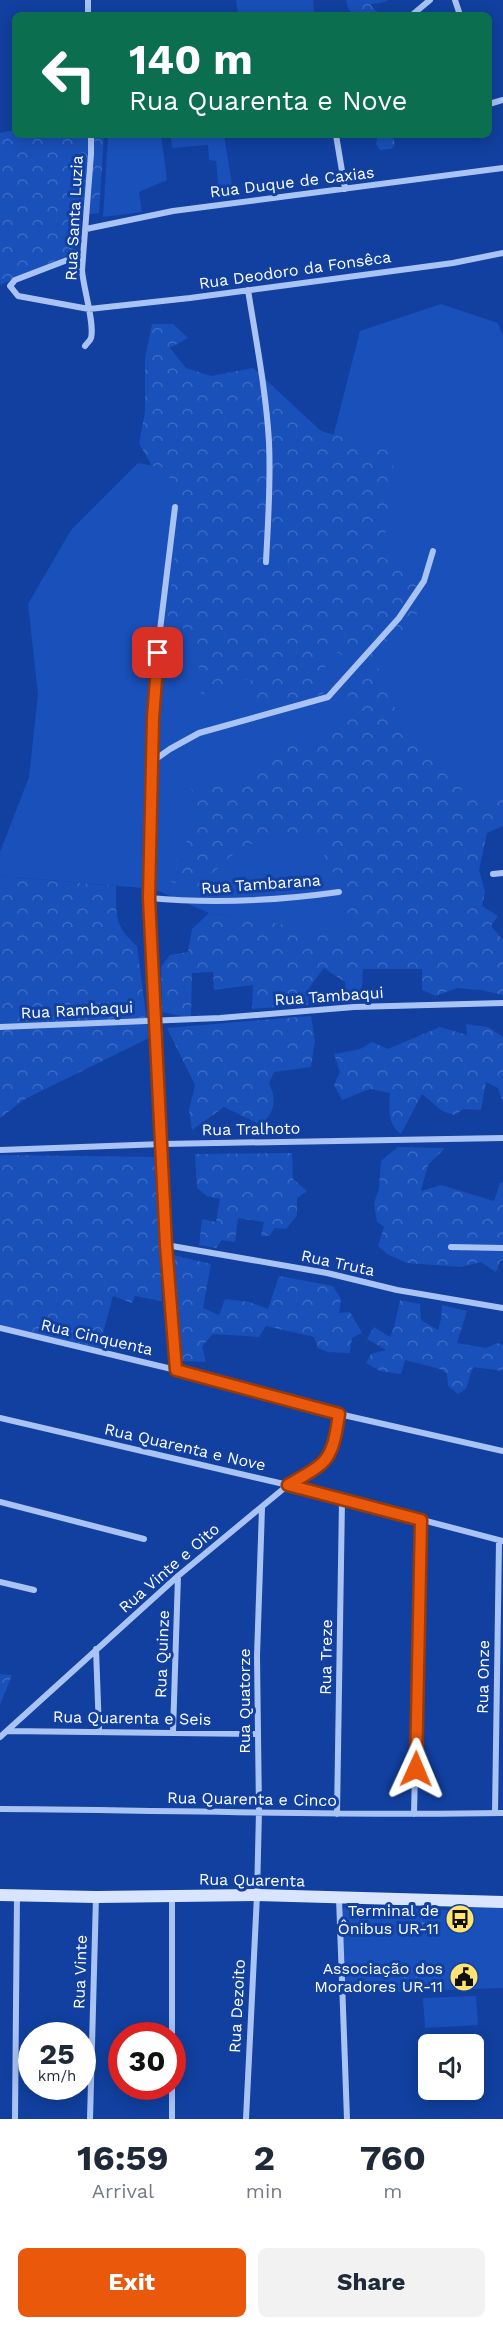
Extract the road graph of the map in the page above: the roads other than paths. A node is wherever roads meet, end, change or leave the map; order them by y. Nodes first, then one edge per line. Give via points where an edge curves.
1 (430, 0) edge
2 (415, 12) edge
3 (91, 138) edge
4 (336, 138) edge
5 (503, 168) edge
6 (345, 189) junction
7 (86, 229) junction
8 (503, 253) edge
9 (83, 254) junction
10 (248, 290) junction
11 (89, 309) junction
12 (85, 346) dead end
13 (175, 507) dead end
14 (433, 551) dead end
15 (266, 562) dead end
16 (153, 761) junction
17 (493, 873) dead end
18 (503, 873) edge
19 (339, 892) dead end
20 (149, 898) junction
21 (503, 1003) edge
22 (156, 1019) junction
23 (0, 1027) edge
24 (503, 1138) edge
25 (163, 1144) junction
26 (0, 1150) edge
27 (166, 1245) junction
28 (451, 1247) dead end
29 (503, 1248) edge
30 (503, 1308) edge
31 (0, 1328) edge
32 (176, 1370) junction
33 (339, 1414) junction
34 (0, 1418) edge
35 (503, 1451) edge
36 (288, 1485) junction
37 (342, 1500) junction
38 (0, 1502) edge
39 (262, 1508) junction
40 (421, 1520) junction
41 (144, 1539) dead end
42 (501, 1541) edge
43 (178, 1576) junction
44 (0, 1582) edge
45 (34, 1590) dead end
46 (96, 1649) junction
47 (6, 1731) junction
48 (99, 1731) junction
49 (173, 1732) junction
50 (257, 1734) junction
51 (0, 1737) edge
52 (0, 1809) edge
53 (259, 1811) junction
54 (495, 1813) junction
55 (503, 1813) edge
56 (338, 1814) junction
57 (414, 1814) junction
58 (0, 1894) edge
59 (17, 1895) junction
60 (257, 1895) junction
61 (172, 1896) junction
62 (96, 1897) junction
63 (339, 1898) junction
64 (503, 1902) edge
65 (172, 2022) edge
66 (172, 2100) edge
67 (15, 2119) edge
68 (90, 2119) edge
69 (172, 2119) edge
70 (246, 2119) edge
71 (347, 2119) edge

1 - 2 street
3 - 7 street, Rua Santa Luzia
4 - 6 street
5 - 6 street, Rua Duque de Caxias
6 - 7 street, Rua Duque de Caxias via 173,211
7 - 9 street, Rua Santa Luzia
8 - 10 street, Rua Deodoro da Fonsêca
9 - 11 street, Rua Santa Luzia via 83,288
9 - 11 street, Rua Deodoro da Fonsêca via 15,280 10,286 18,296
10 - 11 street, Rua Deodoro da Fonsêca
10 - 15 street via 269,440
11 - 12 street, Rua Santa Luzia via 91,338
13 - 16 street via 153,718
14 - 16 street via 424,581 399,618 328,697 198,733
16 - 20 street
17 - 18 street
19 - 20 street, Rua Tambarana via 246,902
20 - 22 street
21 - 22 street, Rua Tambaqui
22 - 23 street, Rua Rambaqui
22 - 25 street
24 - 25 street, Rua Tralhoto
25 - 26 street, Rua Tralhoto
25 - 27 street
27 - 30 street, Rua Truta
27 - 32 street
28 - 29 street
31 - 32 street, Rua Cinquenta
32 - 33 street, Rua Cinquenta
33 - 35 street, Rua Cinquenta
33 - 36 street, Rua Vinte e Oito via 330,1454
34 - 36 street, Rua Quarenta e Nove
36 - 37 street, Rua Quarenta e Nove
36 - 39 street, Rua Vinte e Oito
37 - 40 street, Rua Quarenta e Nove
37 - 56 street, Rua Treze
38 - 41 street
39 - 43 street, Rua Vinte e Oito
39 - 50 street, Rua Quatorze
40 - 42 street, Rua Quarenta e Nove
40 - 57 street
42 - 54 street, Rua Onze
43 - 46 street, Rua Vinte e Oito
43 - 49 street, Rua Quinze
44 - 45 street
46 - 47 street, Rua Vinte e Oito
46 - 48 street
47 - 48 street, Rua Quarenta e Seis
47 - 51 street, Rua Vinte e Oito
48 - 49 street, Rua Quarenta e Seis
49 - 50 street, Rua Quarenta e Seis
50 - 53 street, Rua Quatorze
52 - 53 street, Rua Quarenta e Cinco
53 - 56 street, Rua Quarenta e Cinco
53 - 60 street, Rua Quatorze
54 - 55 street, Rua Quarenta e Cinco
54 - 57 street, Rua Quarenta e Cinco
56 - 57 street, Rua Quarenta e Cinco
58 - 59 street, Rua Quarenta
59 - 62 street, Rua Quarenta
59 - 67 street
60 - 61 street, Rua Quarenta
60 - 63 street, Rua Quarenta
60 - 70 street, Rua Dezoito
61 - 62 street, Rua Quarenta
61 - 65 street
62 - 68 street, Rua Vinte
63 - 64 street, Rua Quarenta
63 - 71 street
66 - 69 street

